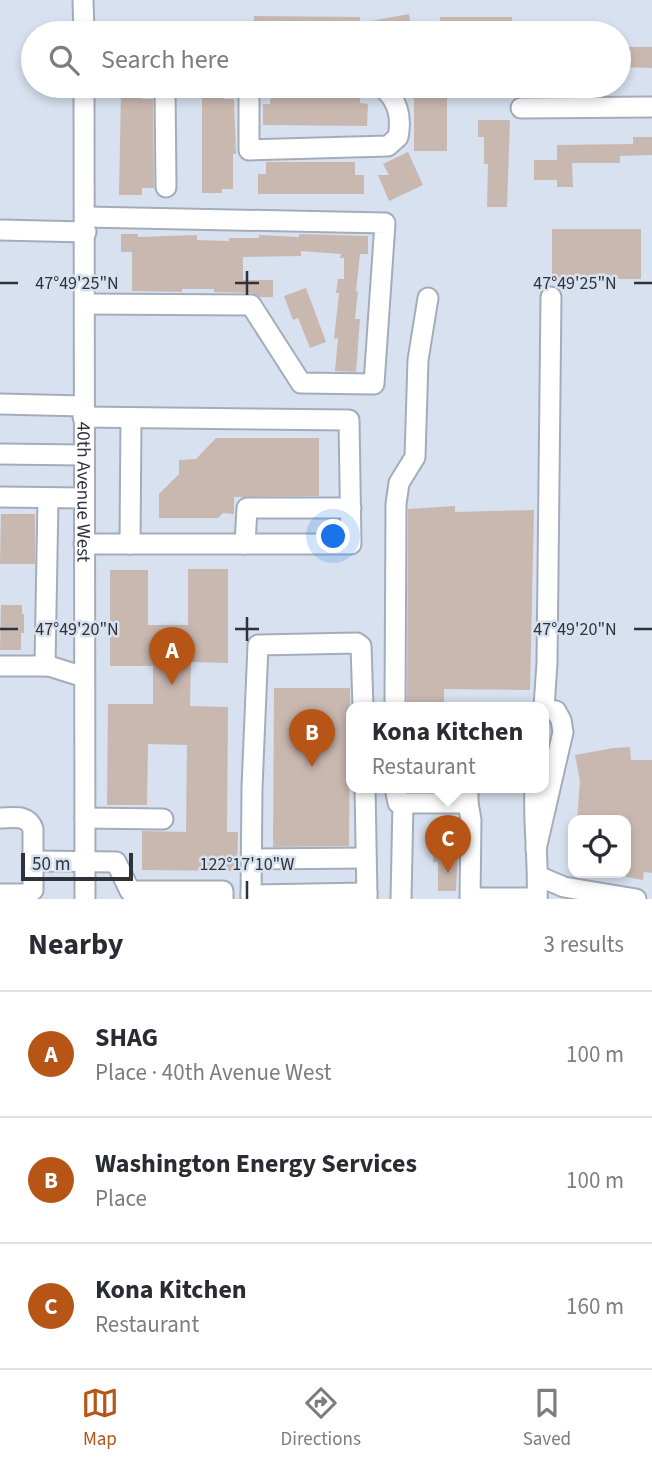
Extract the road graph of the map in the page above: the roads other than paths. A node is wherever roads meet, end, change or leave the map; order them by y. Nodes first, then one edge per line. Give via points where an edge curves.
1 (83, 0) edge
2 (84, 21) edge
3 (84, 98) edge
4 (165, 98) edge
5 (249, 98) edge
6 (392, 98) edge
7 (652, 107) edge
8 (521, 108) dead end
9 (166, 187) dead end
10 (86, 225) junction
11 (0, 230) edge
12 (551, 297) dead end
13 (428, 298) dead end
14 (85, 303) junction
15 (0, 404) edge
16 (84, 412) junction
17 (131, 418) junction
18 (0, 454) edge
19 (83, 455) junction
20 (0, 497) edge
21 (48, 498) junction
22 (83, 498) junction
23 (351, 508) junction
24 (84, 544) junction
25 (130, 544) junction
26 (245, 544) junction
27 (0, 666) edge
28 (45, 666) junction
29 (84, 677) junction
30 (363, 702) edge
31 (396, 702) edge
32 (544, 702) edge
33 (549, 709) edge
34 (365, 793) edge
35 (535, 793) edge
36 (399, 795) edge
37 (468, 795) edge
38 (0, 818) edge
39 (85, 818) junction
40 (163, 818) dead end
41 (536, 849) junction
42 (366, 858) junction
43 (251, 859) junction
44 (33, 861) junction
45 (85, 861) junction
46 (538, 876) junction
47 (0, 894) edge
48 (367, 896) edge
49 (251, 897) edge
50 (85, 899) edge
51 (223, 899) edge
52 (401, 899) edge
53 (537, 899) edge
54 (636, 899) edge

1 - 2 street
3 - 10 street, 40th Avenue West
4 - 9 street
5 - 6 street via 249,150 388,146 398,137 400,117
7 - 8 street
10 - 11 street
10 - 14 street, 40th Avenue West
10 - 14 street via 385,223 374,384 301,383 251,305
12 - 32 street
13 - 31 street via 418,360 415,457 400,483 396,503
14 - 16 street, 40th Avenue West
15 - 16 street
16 - 17 street
16 - 19 street, 40th Avenue West
17 - 23 street via 349,420
17 - 25 street
18 - 19 street
19 - 22 street, 40th Avenue West
20 - 21 street
21 - 22 street
21 - 28 street
22 - 24 street, 40th Avenue West
23 - 26 street via 247,508
23 - 26 street via 351,544
24 - 25 street
24 - 29 street, 40th Avenue West
25 - 26 street
27 - 28 street
28 - 29 street
29 - 39 street, 40th Avenue West
30 - 43 street via 361,646 357,643 258,645
33 - 41 street via 556,711 563,733
34 - 42 street
35 - 41 street
36 - 37 street
36 - 52 street
37 - 53 street via 470,898
38 - 44 street via 31,821
39 - 40 street
39 - 45 street, 40th Avenue West
41 - 46 street
42 - 43 street
42 - 48 street
43 - 49 street
44 - 45 street
44 - 47 street via 33,890
45 - 50 street, 40th Avenue West
45 - 51 street via 116,862 130,891 223,891
46 - 53 street
46 - 54 street via 564,887
48 - 49 street

